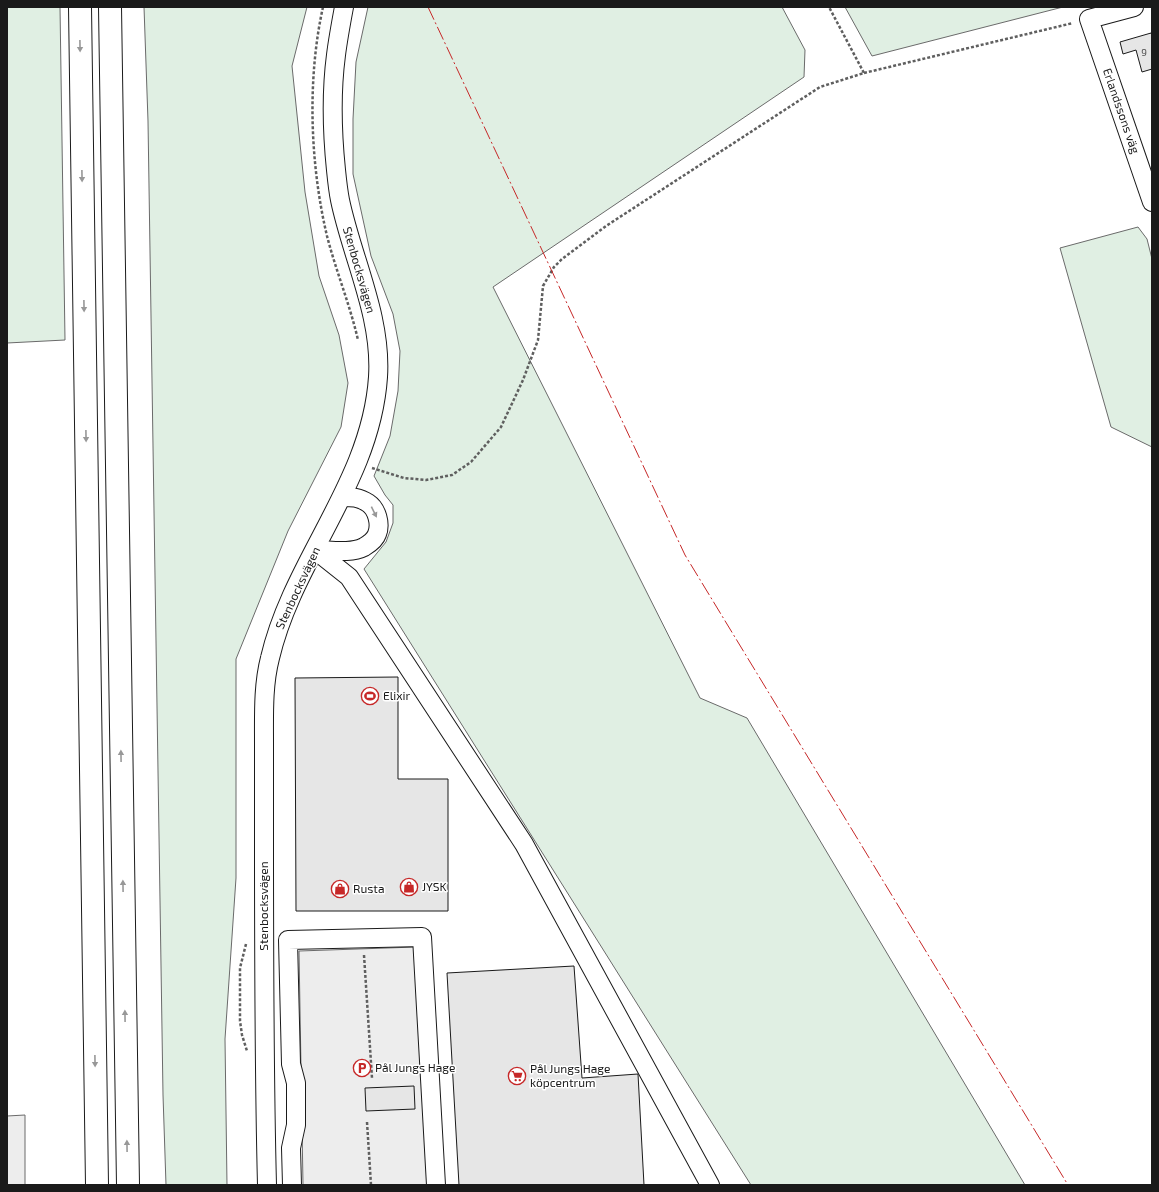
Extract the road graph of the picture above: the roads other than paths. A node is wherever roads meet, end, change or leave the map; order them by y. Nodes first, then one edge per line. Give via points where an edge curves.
1 (80, 7) edge
2 (110, 7) edge
3 (344, 7) edge
4 (1134, 7) edge
5 (1087, 13) edge
6 (1152, 202) edge
7 (342, 496) junction
8 (315, 550) junction
9 (296, 1103) junction
10 (265, 1104) junction
11 (97, 1185) edge
12 (128, 1185) edge
13 (267, 1185) edge
14 (292, 1185) edge
15 (436, 1185) edge
16 (710, 1185) edge

1 -> 11 highway
12 -> 2 highway
3 - 7 street, Stenbocksvägen via 333,84 333,143 339,197 373,318 378,348 378,375 370,427
4 - 5 street
5 - 6 street, Erlandssons väg
7 - 8 street, Stenbocksvägen
7 -> 8 street via 358,498 370,504 376,513 377,534 372,542 363,547 351,550
8 - 10 street, Stenbocksvägen via 276,634 265,688
8 - 16 street via 349,577 524,844
9 - 10 street
9 - 14 street via 296,1125 291,1148
9 - 15 street via 296,1083 291,1064 288,940 422,937
10 - 13 street, Stenbocksvägen

